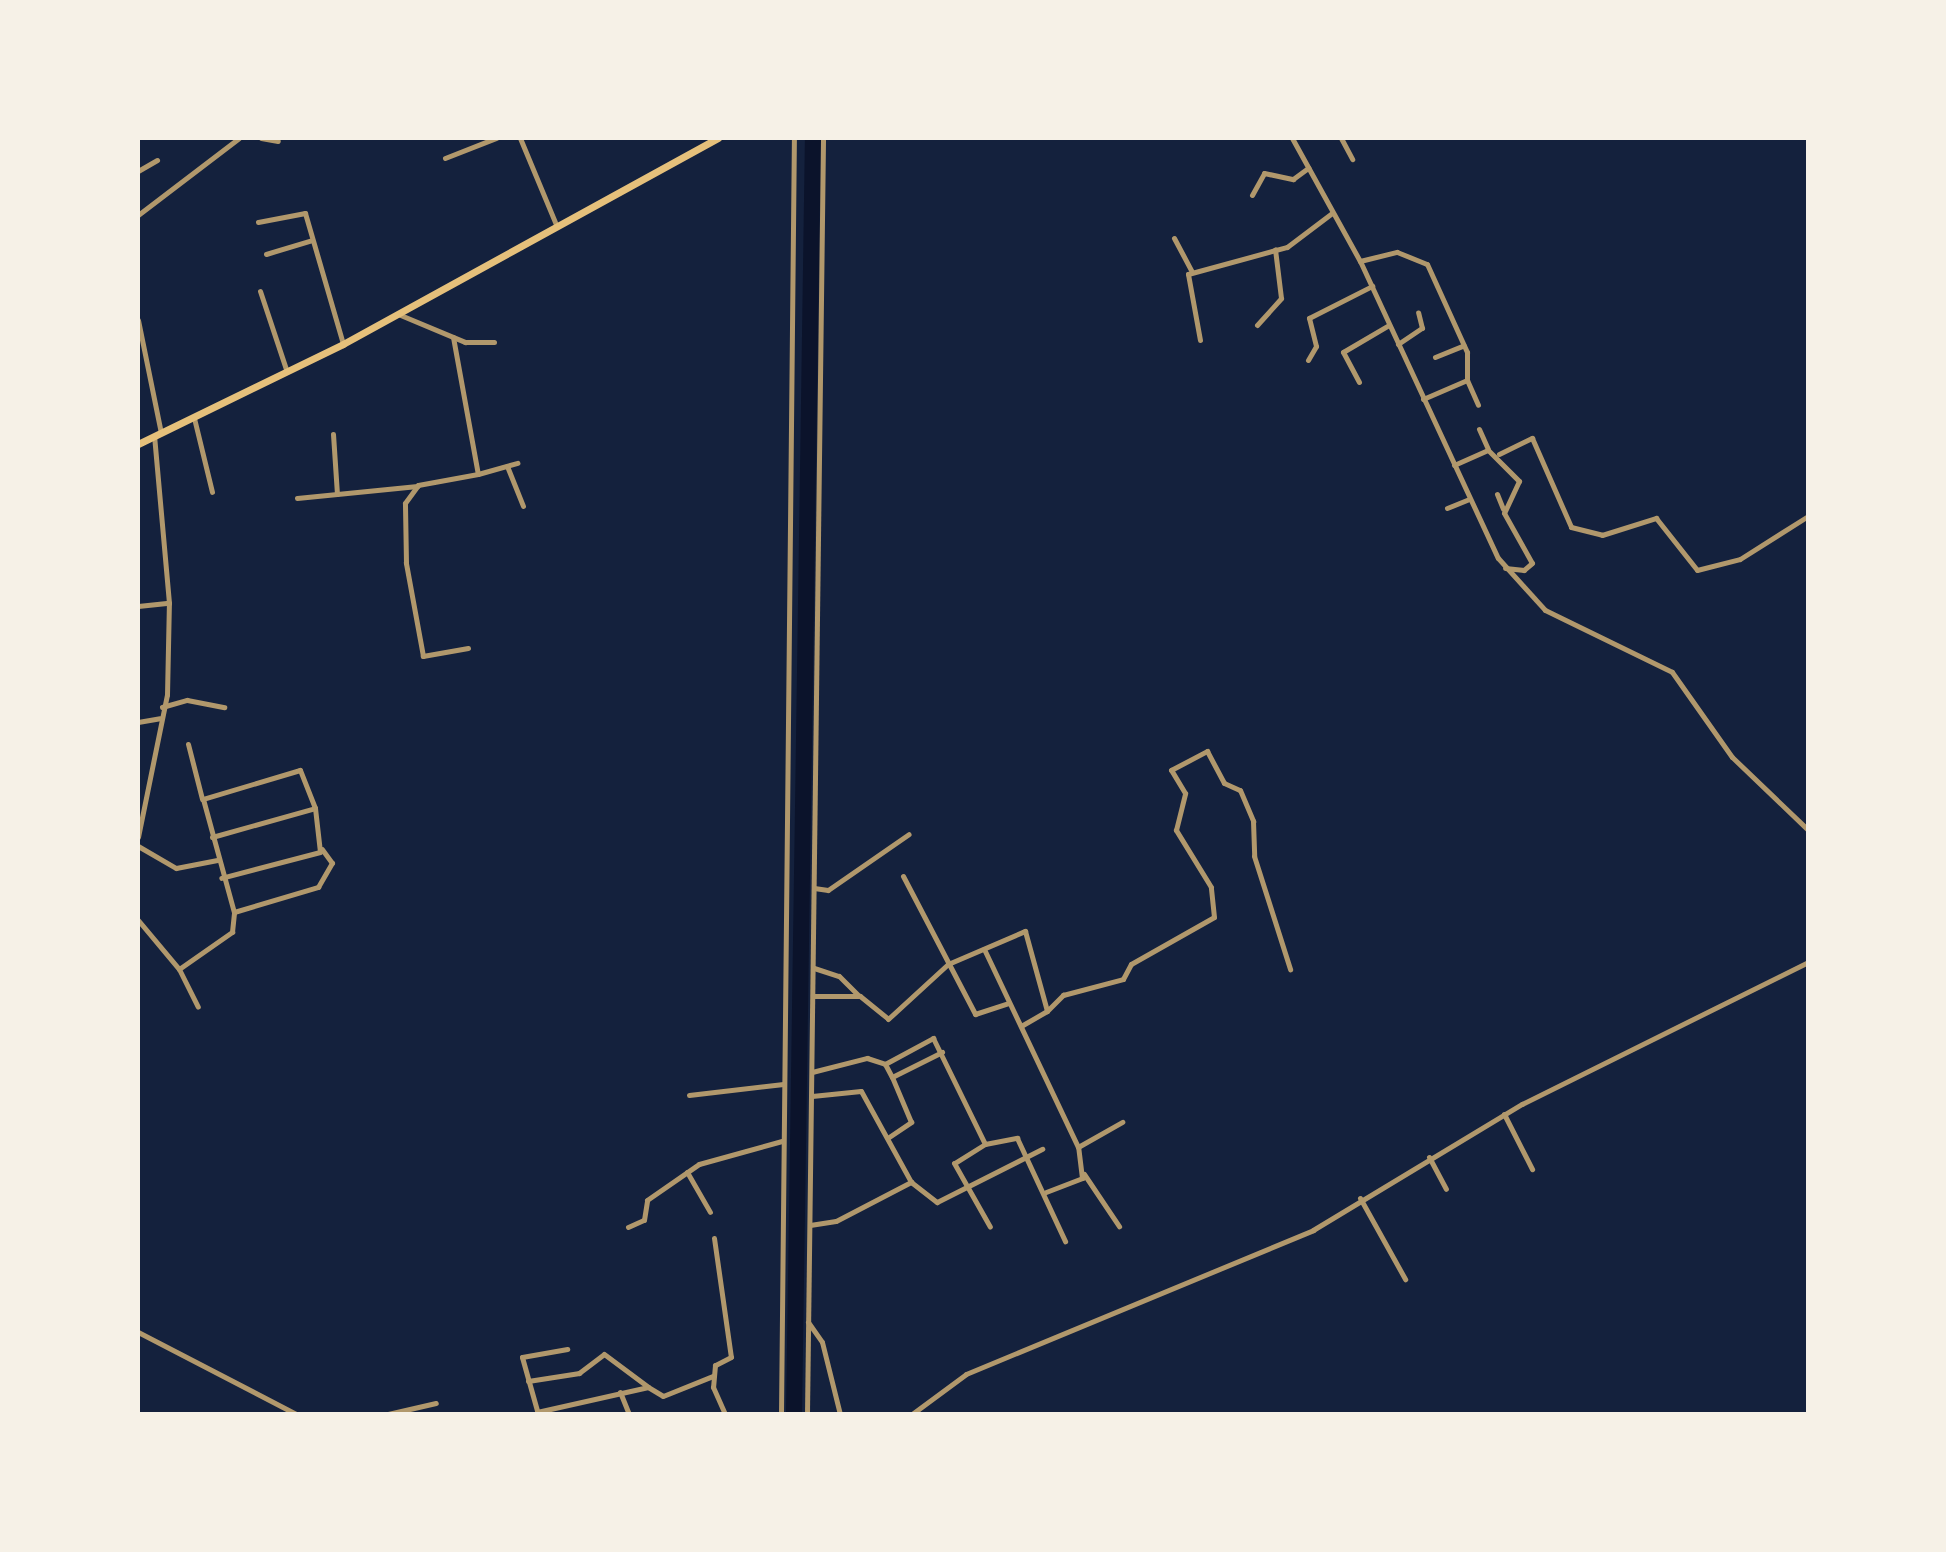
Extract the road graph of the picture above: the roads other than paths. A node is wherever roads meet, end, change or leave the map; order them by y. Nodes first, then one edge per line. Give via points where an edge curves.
1 (239, 138) edge
2 (261, 138) edge
3 (496, 138) edge
4 (520, 138) edge
5 (718, 138) edge
6 (794, 138) edge
7 (823, 138) edge
8 (1292, 138) edge
9 (1341, 138) edge
10 (278, 141) dead end
11 (445, 158) dead end
12 (1352, 159) dead end
13 (157, 160) dead end
14 (1308, 168) junction
15 (138, 171) edge
16 (1252, 195) dead end
17 (1332, 213) junction
18 (138, 215) edge
19 (258, 222) dead end
20 (557, 227) junction
21 (1174, 238) dead end
22 (312, 240) junction
23 (1275, 249) junction
24 (266, 254) dead end
25 (1360, 261) junction
26 (1192, 272) junction
27 (1372, 286) junction
28 (260, 291) dead end
29 (1418, 312) dead end
30 (397, 314) junction
31 (138, 320) edge
32 (1257, 325) dead end
33 (1389, 325) junction
34 (453, 337) junction
35 (140, 340) edge
36 (1200, 340) dead end
37 (494, 342) dead end
38 (343, 344) junction
39 (1398, 344) junction
40 (1464, 345) junction
41 (1435, 357) dead end
42 (1308, 360) dead end
43 (287, 372) junction
44 (1467, 380) junction
45 (1359, 382) dead end
46 (1423, 399) junction
47 (1478, 405) dead end
48 (194, 418) junction
49 (1479, 429) dead end
50 (333, 434) dead end
51 (157, 435) junction
52 (138, 444) edge
53 (1488, 450) junction
54 (1499, 454) junction
55 (517, 463) dead end
56 (1454, 465) junction
57 (507, 466) junction
58 (478, 474) junction
59 (418, 485) junction
60 (212, 492) dead end
61 (337, 494) junction
62 (1497, 494) dead end
63 (297, 498) dead end
64 (1469, 499) junction
65 (523, 506) dead end
66 (1447, 508) dead end
67 (1504, 510) junction
68 (1808, 516) edge
69 (1505, 568) junction
70 (169, 603) junction
71 (138, 606) edge
72 (468, 648) dead end
73 (161, 707) junction
74 (224, 707) dead end
75 (160, 718) junction
76 (138, 722) edge
77 (188, 744) dead end
78 (203, 799) junction
79 (315, 808) junction
80 (1808, 830) edge
81 (909, 834) dead end
82 (138, 837) edge
83 (212, 837) junction
84 (138, 846) edge
85 (322, 849) junction
86 (217, 860) junction
87 (903, 876) dead end
88 (221, 878) junction
89 (814, 888) junction
90 (234, 912) junction
91 (138, 920) edge
92 (984, 949) junction
93 (1808, 962) edge
94 (948, 964) junction
95 (814, 968) junction
96 (179, 969) junction
97 (1290, 969) dead end
98 (813, 996) junction
99 (860, 996) junction
100 (1008, 1003) junction
101 (198, 1007) dead end
102 (1047, 1011) junction
103 (1021, 1026) junction
104 (942, 1052) junction
105 (885, 1064) junction
106 (812, 1072) junction
107 (892, 1077) junction
108 (783, 1084) junction
109 (689, 1095) dead end
110 (812, 1096) junction
111 (1504, 1114) junction
112 (1122, 1122) dead end
113 (889, 1137) junction
114 (782, 1141) junction
115 (985, 1144) junction
116 (1078, 1147) junction
117 (1042, 1149) dead end
118 (1028, 1156) junction
119 (1429, 1157) junction
120 (1532, 1169) dead end
121 (687, 1172) junction
122 (1084, 1173) junction
123 (911, 1182) junction
124 (967, 1189) junction
125 (1446, 1189) dead end
126 (1046, 1192) junction
127 (1360, 1198) junction
128 (710, 1212) dead end
129 (810, 1225) junction
130 (1119, 1226) dead end
131 (628, 1227) dead end
132 (990, 1227) dead end
133 (714, 1238) dead end
134 (1065, 1241) dead end
135 (1405, 1279) dead end
136 (807, 1321) junction
137 (138, 1332) edge
138 (567, 1349) dead end
139 (713, 1376) junction
140 (528, 1381) junction
141 (648, 1387) junction
142 (620, 1392) junction
143 (436, 1403) dead end
144 (538, 1413) edge
145 (296, 1414) edge
146 (388, 1414) edge
147 (629, 1414) edge
148 (725, 1414) edge
149 (781, 1414) edge
150 (807, 1414) edge
151 (840, 1414) edge
152 (912, 1414) edge

1 - 18 street
2 - 10 street
3 - 11 street
4 - 20 street
5 - 20 main road
6 - 108 street
7 - 89 street
8 - 14 street
9 - 12 street
13 - 15 street
14 - 16 street via 1293,179 1264,173
14 - 17 street
17 - 23 street
17 - 25 street
19 - 22 street via 301,210
20 - 30 main road
21 - 26 street
22 - 24 street
22 - 38 street
23 - 26 street
23 - 32 street via 1281,298
25 - 27 street
25 - 40 street via 1397,252 1427,264
26 - 36 street via 1184,280
27 - 33 street
27 - 42 street via 1309,318 1316,346
28 - 43 street
29 - 39 street via 1422,328
30 - 34 street
30 - 38 main road
31 - 35 street
33 - 39 street
33 - 45 street via 1343,352
34 - 37 street
34 - 58 street
35 - 51 street
38 - 43 main road
39 - 46 street
40 - 41 street
40 - 44 street
43 - 48 main road
44 - 46 street
44 - 47 street
46 - 56 street
48 - 51 main road
48 - 60 street
49 - 53 street
50 - 61 street
51 - 52 main road
51 - 70 street
53 - 54 street
53 - 56 street
54 - 67 street via 1520,487
54 - 68 street via 1532,438 1571,527 1602,535 1656,518 1697,570 1740,559
55 - 57 street
56 - 64 street
57 - 58 street
57 - 65 street
58 - 59 street
59 - 61 street
59 - 72 street via 405,503 406,563 423,656
61 - 63 street
62 - 67 street
64 - 66 street
64 - 69 street
67 - 69 street via 1532,562 1524,570
69 - 80 street via 1545,610 1672,672 1732,757
70 - 71 street
70 - 73 street
73 - 74 street via 187,700
73 - 75 street
75 - 76 street
75 - 82 street
77 - 78 street
78 - 79 street via 300,770
78 - 83 street
79 - 83 street
79 - 85 street
81 - 89 street via 828,890
83 - 86 street
84 - 86 street via 176,868
85 - 88 street
85 - 90 street via 332,863 318,887
86 - 88 street
87 - 94 street
88 - 90 street
89 - 95 street
90 - 96 street via 232,932
91 - 96 street
92 - 94 street
92 - 100 street
92 - 102 street via 1028,932
93 - 111 street via 1698,1011
94 - 99 street via 888,1019
94 - 100 street via 975,1014
95 - 98 street
95 - 99 street via 839,976
96 - 101 street
97 - 102 street via 1254,856 1253,821 1240,790 1224,783 1207,751 1171,770 1185,793 1176,830 1211,887 1214,917 1131,964 1123,979 1063,995
98 - 99 street
98 - 106 street
100 - 103 street
102 - 103 street
103 - 116 street
104 - 105 street via 929,1035
104 - 107 street
104 - 115 street
105 - 106 street via 867,1058
105 - 107 street
106 - 110 street
107 - 113 street via 911,1122
108 - 109 street
108 - 114 street
110 - 113 street via 856,1087
110 - 129 street
111 - 119 street
111 - 120 street
112 - 116 street
113 - 123 street
114 - 121 street via 731,1151
114 - 149 street
115 - 118 street via 1014,1135
115 - 124 street via 955,1160
116 - 122 street
117 - 118 street
118 - 124 street
118 - 126 street
119 - 125 street
119 - 127 street
121 - 128 street
121 - 131 street via 647,1200 644,1220
122 - 126 street
122 - 130 street
123 - 124 street via 937,1202
123 - 129 street via 836,1221
124 - 132 street
126 - 134 street
127 - 135 street
127 - 152 street via 1313,1230 966,1374
129 - 136 street
133 - 139 street via 731,1357 715,1365
136 - 150 street
136 - 151 street via 822,1342
137 - 145 street
138 - 140 street via 525,1354
139 - 141 street via 663,1396
139 - 148 street
140 - 141 street via 579,1373 604,1354
140 - 144 street
141 - 142 street
142 - 144 street
142 - 147 street
143 - 146 street

